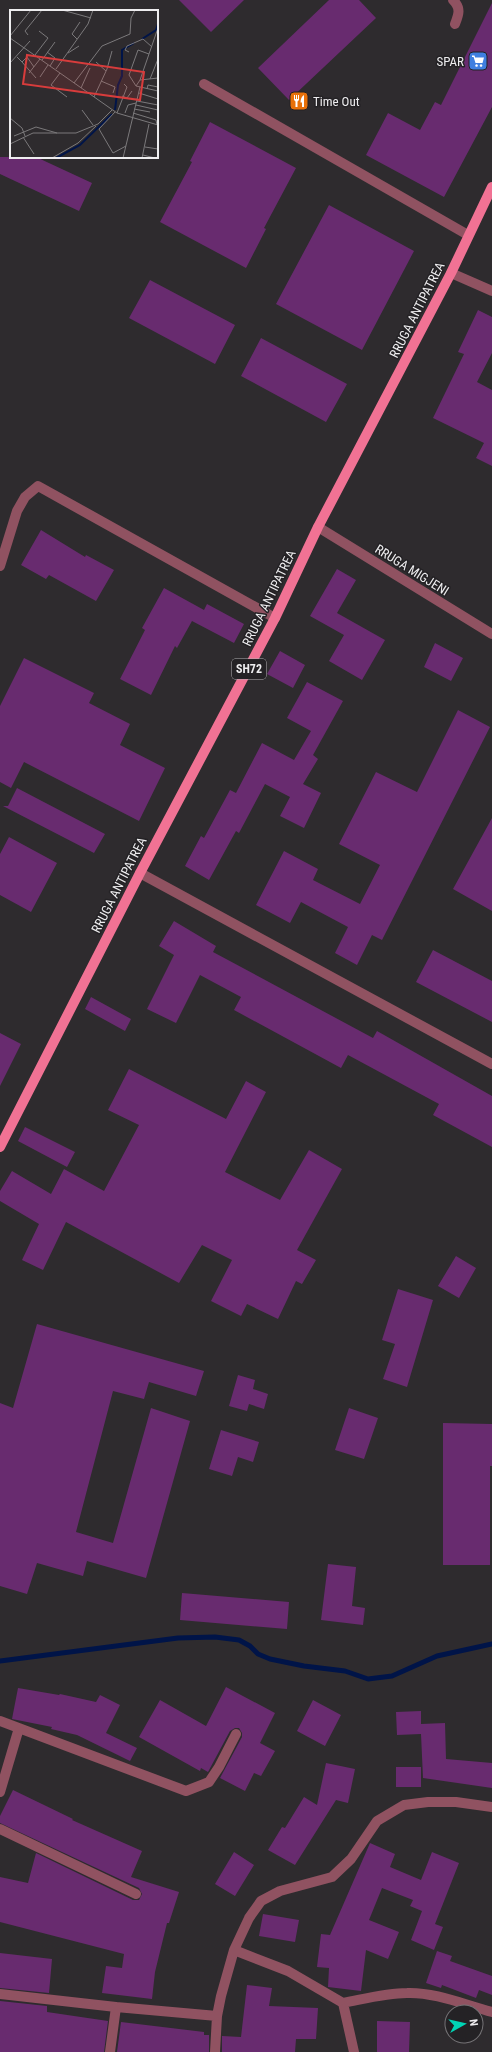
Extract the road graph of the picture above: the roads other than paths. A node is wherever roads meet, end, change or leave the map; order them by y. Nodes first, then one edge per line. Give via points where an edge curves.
1 (453, 0) edge
2 (455, 24) dead end
3 (204, 84) dead end
4 (492, 187) edge
5 (468, 235) junction
6 (451, 274) junction
7 (492, 291) edge
8 (318, 527) junction
9 (0, 566) edge
10 (275, 618) junction
11 (492, 634) edge
12 (140, 873) junction
13 (492, 1064) edge
14 (0, 1147) edge
15 (0, 1721) edge
16 (19, 1728) junction
17 (236, 1734) dead end
18 (0, 1792) edge
19 (492, 1807) edge
20 (0, 1829) edge
21 (136, 1894) dead end
22 (234, 1950) junction
23 (0, 1994) edge
24 (343, 2003) junction
25 (116, 2007) junction
26 (492, 2012) edge
27 (217, 2016) junction
28 (110, 2052) edge
29 (215, 2052) edge
30 (354, 2052) edge

1 - 2 street via 458,6 459,13
3 - 5 street
4 - 5 main road, RRUGA ANTIPATREA / SH72
5 - 6 main road, RRUGA ANTIPATREA / SH72
6 - 7 street
6 - 8 main road, RRUGA ANTIPATREA / SH72
8 - 10 main road, RRUGA ANTIPATREA / SH72
8 - 11 street, RRUGA MIGJENI
9 - 10 street via 17,511 25,496 38,486
10 - 12 main road, RRUGA ANTIPATREA / SH72
12 - 13 street
12 - 14 main road, RRUGA ANTIPATREA / SH72
15 - 16 street
16 - 17 street via 186,1791 208,1782
16 - 18 street
19 - 22 street via 456,1802 404,1805 377,1821 351,1859 332,1877 280,1891 261,1901 249,1918
20 - 21 street
22 - 24 street via 288,1971
22 - 27 street via 220,1996
23 - 25 street
24 - 26 street via 409,1992
24 - 30 street
25 - 27 street
25 - 28 street
27 - 29 street

